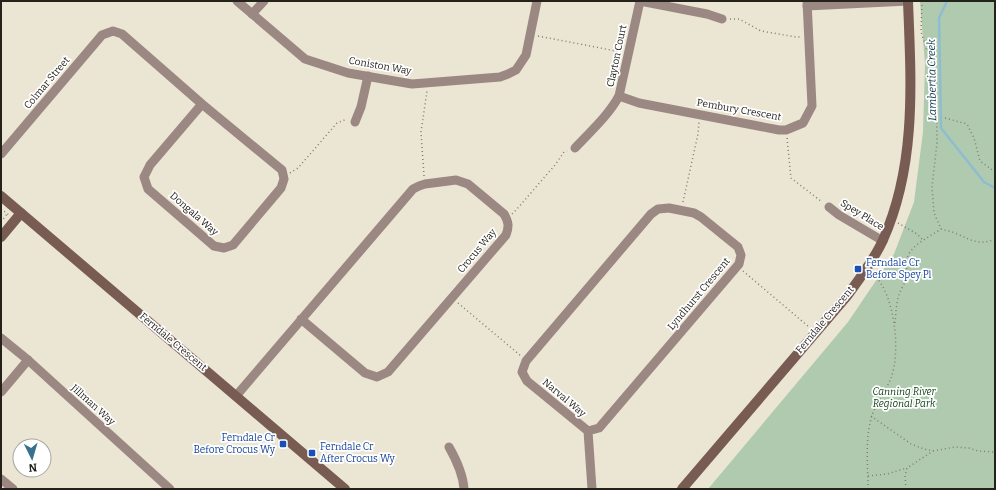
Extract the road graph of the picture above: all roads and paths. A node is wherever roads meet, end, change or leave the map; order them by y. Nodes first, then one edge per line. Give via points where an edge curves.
1 (237, 1) edge
2 (264, 1) edge
3 (537, 1) edge
4 (640, 1) edge
5 (908, 1) edge
6 (922, 1) edge
7 (807, 3) edge
8 (252, 14) junction
9 (722, 19) joint
10 (530, 35) junction
11 (809, 37) junction
12 (629, 53) junction
13 (368, 76) junction
14 (427, 83) junction
15 (619, 96) junction
16 (202, 104) junction
17 (700, 115) junction
18 (946, 118) dead end
19 (355, 122) joint
20 (786, 130) junction
21 (575, 148) joint
22 (1, 154) edge
23 (995, 172) edge
24 (283, 176) junction
25 (425, 184) junction
26 (1, 196) edge
27 (829, 207) joint
28 (681, 210) junction
29 (21, 213) junction
30 (7, 214) dead end
31 (507, 219) junction
32 (1, 222) edge
33 (898, 224) dead end
34 (941, 229) junction
35 (1, 237) edge
36 (995, 239) edge
37 (923, 240) junction
38 (883, 241) junction
39 (736, 267) junction
40 (873, 274) dead end
41 (452, 298) junction
42 (301, 319) junction
43 (895, 325) junction
44 (815, 333) junction
45 (1, 338) edge
46 (28, 360) junction
47 (526, 361) junction
48 (522, 372) joint
49 (1, 392) edge
50 (236, 396) junction
51 (871, 416) junction
52 (588, 431) junction
53 (449, 447) dead end
54 (933, 451) junction
55 (995, 452) edge
56 (907, 468) junction
57 (868, 476) junction
58 (1, 479) edge
59 (13, 489) edge
60 (170, 489) edge
61 (345, 489) edge
62 (464, 489) edge
63 (592, 489) edge
64 (682, 489) edge
65 (868, 489) edge
66 (906, 489) edge

1 - 8 street, Coniston Way
2 - 8 street
3 - 10 street, Coniston Way
4 - 9 street
4 - 12 street, Clayton Court
5 - 7 street
5 - 38 street, Ferndale Crescent via 911,85 908,142 899,198
6 - 34 path via 921,32 936,78 937,143 932,188 934,213
7 - 11 street, Pembury Crescent
8 - 13 street, Coniston Way via 305,59 348,73
9 - 11 path via 739,19 761,31
10 - 12 path
10 - 14 street, Coniston Way via 526,55 516,70 508,74 500,77
11 - 20 street, Pembury Crescent via 812,106 803,122
12 - 15 street, Clayton Court
13 - 14 street, Coniston Way via 412,84
13 - 19 street
14 - 25 path via 421,132
15 - 17 street, Pembury Crescent via 639,103
15 - 21 street, Clayton Court via 609,111
16 - 22 street, Colmar Street via 122,34 113,31 102,35
16 - 24 street via 282,170
16 - 24 street, Dongala Way via 150,165 144,177 148,189 214,246 224,248 233,245 281,188
17 - 20 street, Pembury Crescent
17 - 28 path
18 - 23 path via 967,124 980,161
19 - 24 path via 348,119 337,122 298,168
20 - 27 path via 791,178
21 - 31 path via 564,152
25 - 31 street via 456,180 468,184
25 - 42 street via 413,189
26 - 29 street, Ferndale Crescent
27 - 38 street, Spey Place
28 - 39 street, Lyndhurst Crescent via 701,217 738,247 740,255
28 - 47 street, Lyndhurst Crescent via 658,209 651,214
29 - 35 street
29 - 50 street, Ferndale Crescent
30 - 32 path
31 - 41 street, Crocus Way via 509,228 506,235
33 - 37 path
34 - 36 path via 980,243
34 - 37 path
37 - 43 path via 907,258 906,281 899,293
38 - 44 street, Ferndale Crescent via 866,270
39 - 44 path
39 - 52 street, Lyndhurst Crescent via 599,428
40 - 43 path via 878,278 889,299
41 - 42 street, Crocus Way via 388,372 377,377 365,373
41 - 47 path
42 - 50 street
43 - 51 path via 896,362 891,378
44 - 64 street, Ferndale Crescent
45 - 46 street, Jillman Way
46 - 49 street
46 - 60 street, Jillman Way
47 - 48 street, Lyndhurst Crescent
48 - 52 street, Narval Way via 527,381
50 - 61 street, Ferndale Crescent
51 - 54 path via 912,444
51 - 57 path via 868,435
52 - 63 street, Narval Way
53 - 62 street via 464,479
54 - 55 path via 969,448
54 - 56 path
56 - 57 path
56 - 66 path
57 - 65 path
58 - 59 street

